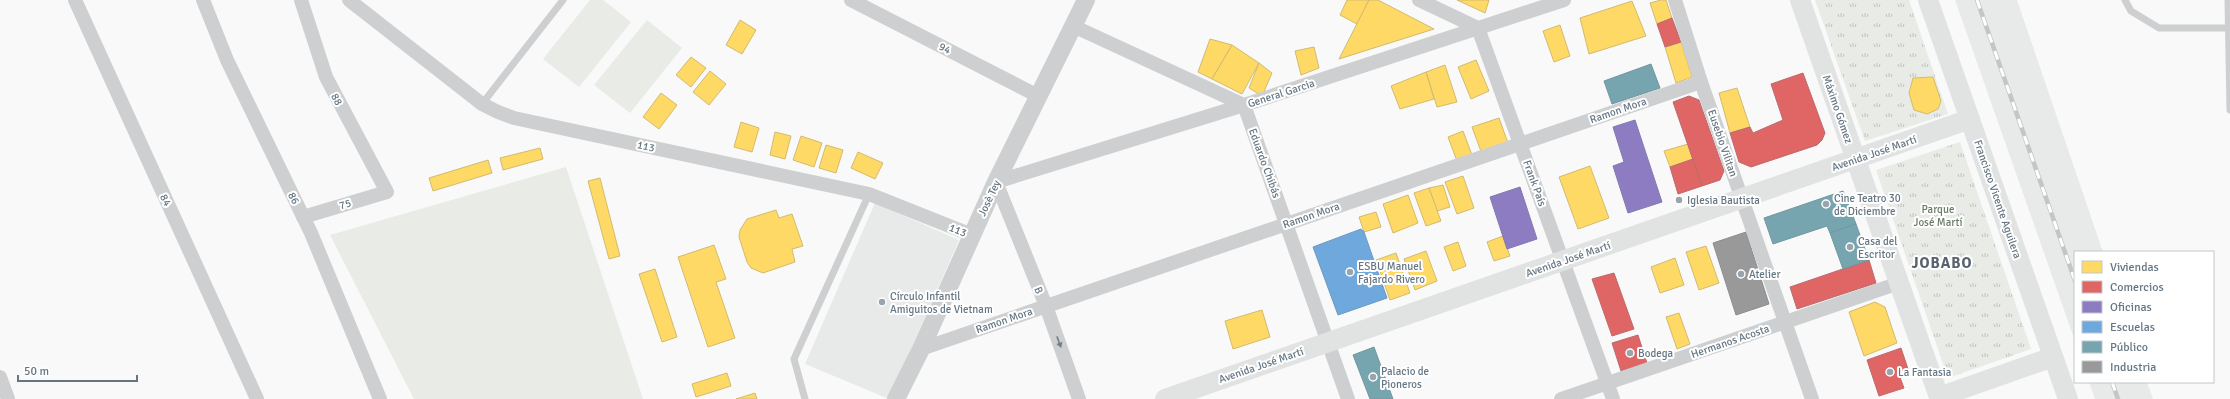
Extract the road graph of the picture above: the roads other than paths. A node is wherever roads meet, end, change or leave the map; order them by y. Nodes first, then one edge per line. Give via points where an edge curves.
1 (75, 0) edge
2 (203, 0) edge
3 (301, 0) edge
4 (349, 0) edge
5 (563, 0) edge
6 (851, 0) edge
7 (1086, 0) edge
8 (1419, 0) edge
9 (1564, 0) edge
10 (1675, 0) edge
11 (1800, 0) edge
12 (1928, 0) edge
13 (2125, 0) edge
14 (2228, 0) edge
15 (1073, 26) junction
16 (1478, 28) junction
17 (2228, 28) junction
18 (1701, 82) junction
19 (1038, 96) junction
20 (482, 104) junction
21 (1244, 105) junction
22 (2230, 110) edge
23 (1970, 119) junction
24 (1520, 143) junction
25 (1856, 159) junction
26 (996, 182) junction
27 (387, 192) joint
28 (869, 194) junction
29 (1742, 199) junction
30 (303, 217) junction
31 (1286, 223) junction
32 (972, 235) junction
33 (1563, 261) junction
34 (1899, 282) junction
35 (1046, 306) junction
36 (1785, 322) junction
37 (1328, 342) junction
38 (921, 349) junction
39 (2053, 357) junction
40 (0, 377) edge
41 (1608, 383) junction
42 (8, 399) edge
43 (258, 399) edge
44 (380, 399) edge
45 (805, 399) edge
46 (896, 399) edge
47 (1079, 399) edge
48 (1165, 399) edge
49 (1348, 399) edge
50 (1561, 399) edge
51 (1613, 399) edge
52 (1812, 399) edge
53 (1938, 399) edge
54 (2068, 399) edge

1 - 43 street, 84
2 - 30 street, 86 via 227,60
3 - 27 street, 88 via 326,77
4 - 20 street, 113
5 - 20 lane
6 - 19 street, 94
7 - 15 street, Josè Tey
8 - 16 street
9 - 16 street, General Garcia
10 - 18 street, Eusebio Vilitan
11 - 25 main road, Máximo Gómez
12 - 23 main road, Francisco Vicente Aguilera
13 - 17 lane via 2131,11 2159,28
14 - 17 lane
15 - 19 street, Josè Tey
15 - 21 street
16 - 21 street, General Garcia
16 - 24 street, Frank País
17 - 22 lane
18 - 24 street, Ramon Mora
18 - 29 street, Eusebio Vilitan
19 - 26 street, Josè Tey
20 - 28 street, 113 via 514,118
21 - 26 street, General Garcia
21 - 31 street, Eduardo Chibás
23 - 25 main road, Avenida José Martí
23 - 39 main road, Francisco Vicente Aguilera
24 - 31 street, Ramon Mora
24 - 33 street, Frank País
25 - 29 main road, Avenida José Martí
25 - 34 main road, Máximo Gómez
26 - 32 street, Josè Tey
26 - 35 street, B
27 - 30 street, 75
28 - 32 street, 113
28 - 45 lane via 794,359
29 - 33 main road, Avenida José Martí
29 - 36 street, Eusebio Vilitan
30 - 44 street, 86
31 - 35 street, Ramon Mora
31 - 37 street, Eduardo Chibás
32 - 38 street, Josè Tey
33 - 37 main road, Avenida José Martí
33 - 41 street, Frank País
34 - 36 street, Hermanos Acosta
34 - 53 main road, Máximo Gómez
35 - 38 street, Ramon Mora
35 -> 47 street, B
36 - 41 street, Hermanos Acosta
36 - 52 street, Eusebio Vilitan
37 - 48 main road, Avenida José Martí
37 - 49 street, Eduardo Chibás
38 - 46 street, Josè Tey
39 - 53 main road
39 - 54 main road, Francisco Vicente Aguilera
40 - 42 street
41 - 50 street, Hermanos Acosta
41 - 51 street, Frank País

